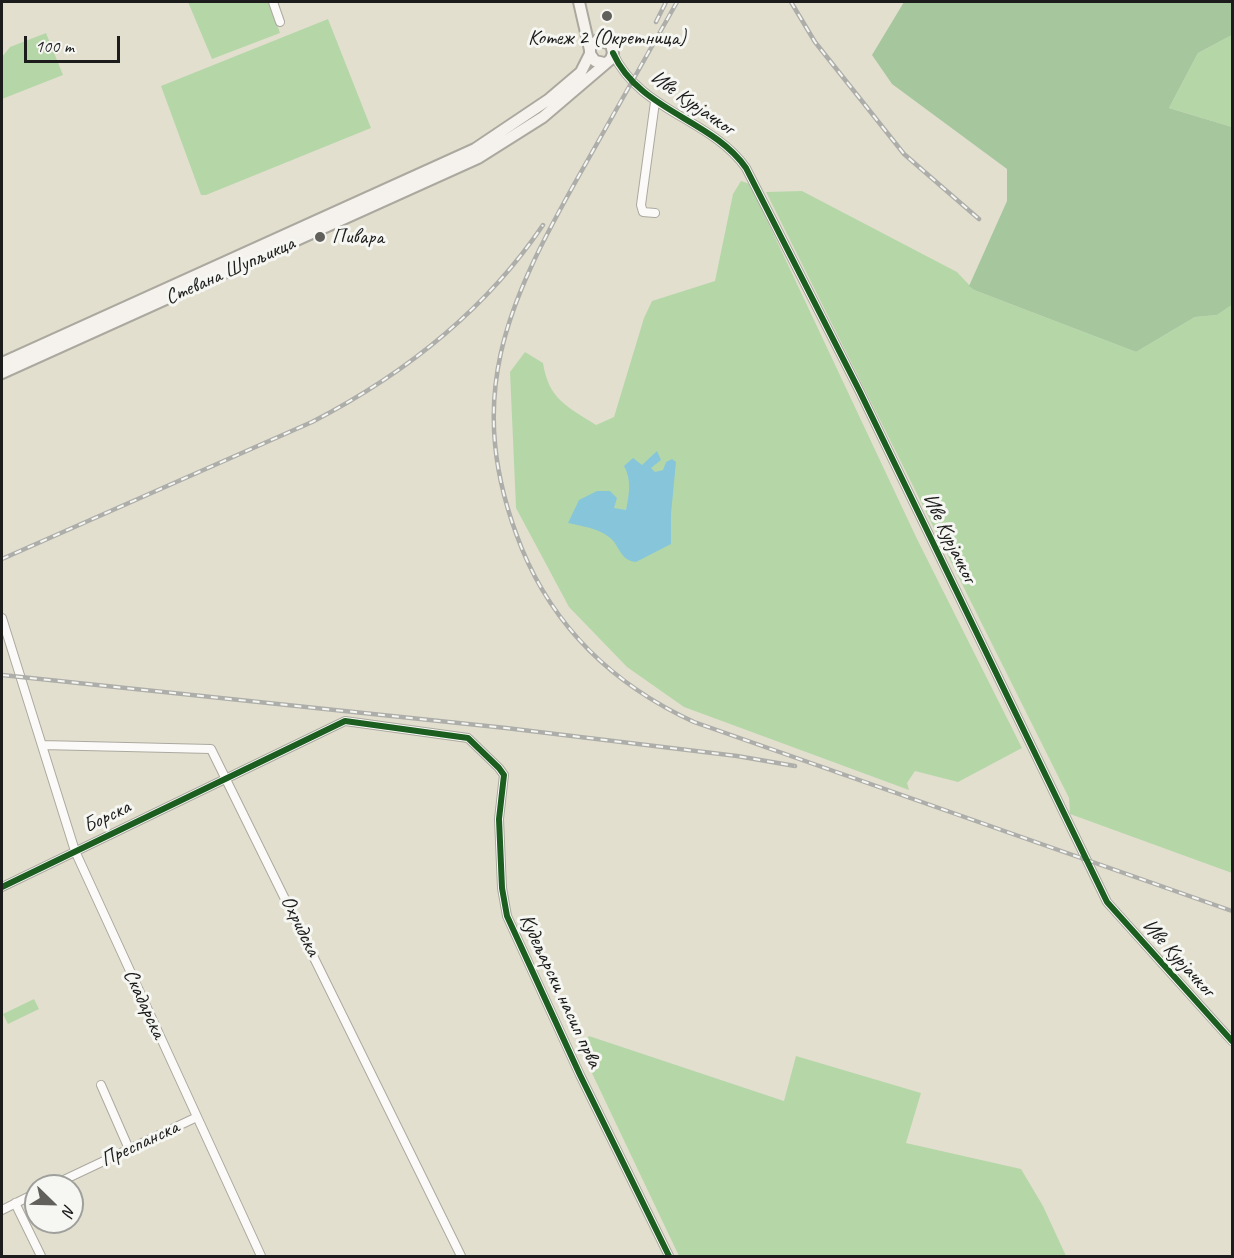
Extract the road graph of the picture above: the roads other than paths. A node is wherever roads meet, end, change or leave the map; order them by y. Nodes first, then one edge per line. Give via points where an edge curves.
1 (273, 2) edge
2 (579, 2) edge
3 (280, 22) dead end
4 (582, 23) junction
5 (602, 40) junction
6 (590, 52) junction
7 (613, 53) junction
8 (604, 63) junction
9 (620, 66) junction
10 (656, 102) junction
11 (655, 213) dead end
12 (2, 363) edge
13 (2, 373) edge
14 (2, 618) edge
15 (42, 745) junction
16 (227, 777) junction
17 (75, 851) junction
18 (2, 887) edge
19 (1233, 1041) edge
20 (101, 1085) dead end
21 (196, 1117) junction
22 (129, 1149) junction
23 (76, 1174) edge
24 (24, 1199) edge
25 (15, 1203) junction
26 (2, 1210) edge
27 (41, 1257) edge
28 (261, 1257) edge
29 (461, 1257) edge
30 (669, 1257) edge

1 - 3 street
2 - 4 main road
4 - 5 main road
4 - 6 main road
5 - 6 main road via 592,44
5 - 7 main road via 611,44
6 - 8 main road via 595,61
6 - 12 main road, Стевана Шупљикца via 581,72 548,100 475,149
7 - 8 main road
7 - 9 street, Иве Курјачког
8 - 9 street
8 - 13 main road, Стевана Шупљикца via 543,117 478,158
9 - 10 street, Иве Курјачког
10 - 11 street via 641,205 643,212
10 - 19 street, Иве Курјачког via 727,146 746,168 860,392 1107,902
14 - 15 street, Скадарска
15 - 16 street, Охридска via 206,748 215,755
15 - 17 street, Скадарска
16 - 17 street, Борска
16 - 29 street, Охридска
16 - 30 street, Кудељарски насип прва via 345,721 468,738 499,768 504,775 499,819 507,916
17 - 18 street, Борска
17 - 21 street, Скадарска
20 - 22 street
21 - 22 street, Преспанска
21 - 28 street, Скадарска
22 - 23 street, Преспанска
24 - 25 street
25 - 26 street
25 - 27 street

